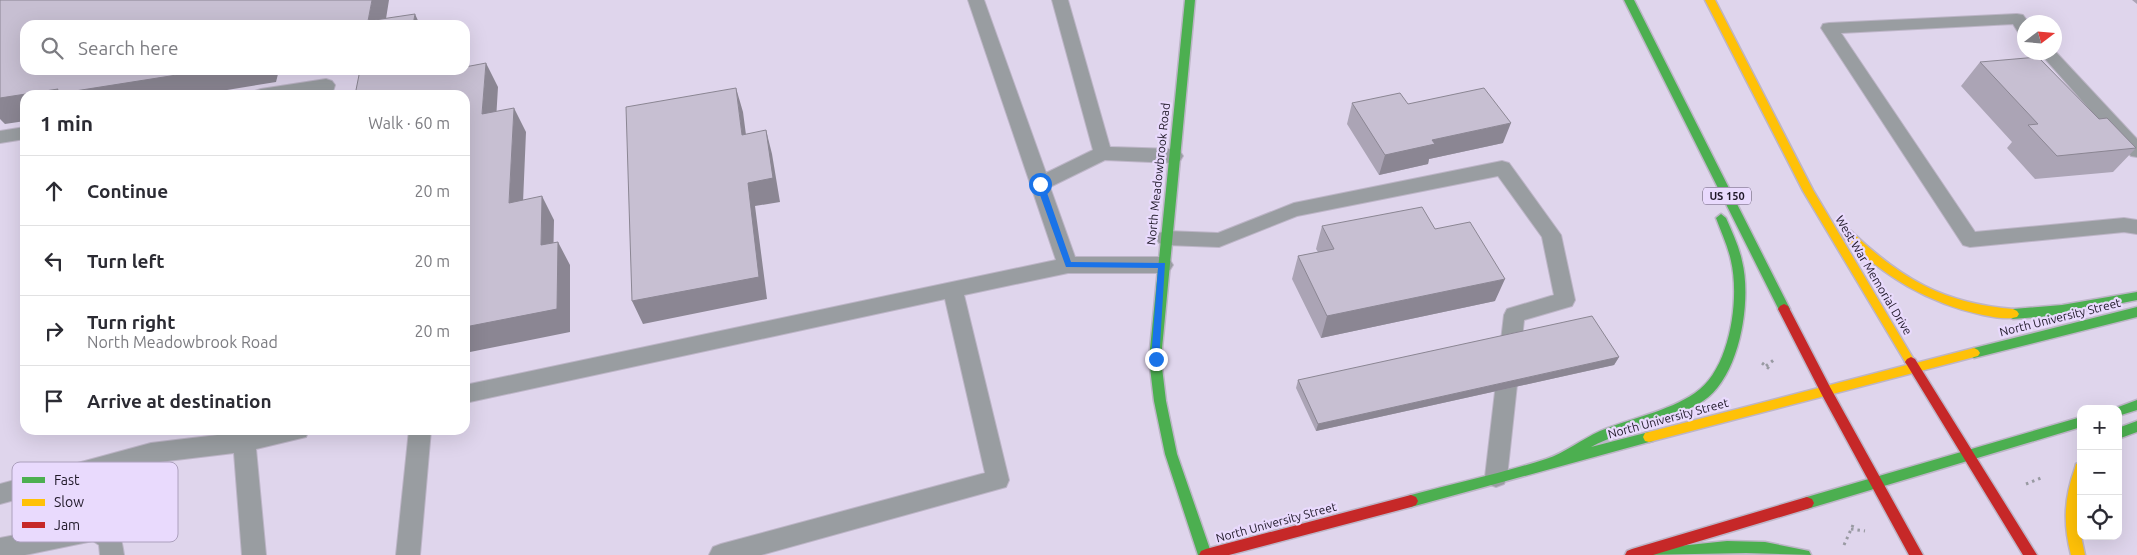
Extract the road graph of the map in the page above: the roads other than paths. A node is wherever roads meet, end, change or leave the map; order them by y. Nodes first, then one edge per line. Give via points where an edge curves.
1 (976, 0) edge
2 (1060, 0) edge
3 (1190, 0) edge
4 (1629, 0) edge
5 (1710, 0) edge
6 (2017, 20) edge
7 (2054, 60) edge
8 (291, 90) edge
9 (324, 90) edge
10 (20, 134) edge
11 (0, 137) edge
12 (1685, 139) dead end
13 (2137, 151) edge
14 (1103, 153) junction
15 (1174, 156) junction
16 (1040, 184) junction
17 (1808, 191) junction
18 (1716, 208) dead end
19 (2137, 227) edge
20 (1166, 238) junction
21 (1068, 265) junction
22 (1163, 265) junction
23 (953, 290) junction
24 (2137, 296) edge
25 (2137, 312) edge
26 (1914, 369) junction
27 (1826, 391) junction
28 (470, 393) edge
29 (2137, 405) edge
30 (2122, 410) edge
31 (2077, 423) edge
32 (2137, 426) edge
33 (2122, 432) edge
34 (420, 435) edge
35 (245, 436) edge
36 (1968, 456) junction
37 (118, 462) edge
38 (1552, 462) junction
39 (1496, 477) junction
40 (2077, 480) edge
41 (1876, 482) junction
42 (35, 542) edge
43 (110, 542) edge
44 (0, 549) edge
45 (112, 555) edge
46 (254, 555) edge
47 (408, 555) edge
48 (721, 555) edge
49 (1206, 555) edge
50 (1632, 555) edge
51 (1650, 555) edge
52 (1804, 555) edge
53 (1916, 555) edge
54 (2030, 555) edge
55 (2078, 555) edge

1 - 16 lane
2 - 14 lane
3 - 15 main road, North Meadowbrook Road
4 - 12 main road
4 - 27 main road, US 150
5 - 17 main road, West War Memorial Drive
6 - 19 lane via 1829,28 1970,240 2124,225
7 - 13 lane
8 - 9 lane via 326,84
10 - 11 lane
14 - 15 lane
14 - 16 lane
15 - 20 main road, North Meadowbrook Road
16 - 21 lane
17 - 24 main road via 1874,262 1908,285 1955,306 2028,314
17 - 26 main road, West War Memorial Drive
18 - 38 main road via 1733,246 1739,277 1735,333 1720,376 1701,396 1601,436
20 - 22 main road, North Meadowbrook Road
20 - 39 lane via 1219,240 1294,210 1502,168 1551,235 1565,300 1514,314
21 - 22 lane
21 - 23 lane
22 - 49 main road, North Meadowbrook Road via 1156,359 1160,401 1171,454
23 - 28 lane
23 - 48 lane via 998,480
25 - 26 main road, North University Street
26 - 27 main road, North University Street
26 - 36 main road, West War Memorial Drive
27 - 38 main road, North University Street
27 - 41 main road, US 150
29 - 30 main road
31 - 36 main road
32 - 33 main road
34 - 47 lane
35 - 37 lane
35 - 46 lane
36 - 41 main road
36 - 54 main road, West War Memorial Drive
38 - 39 main road, North University Street
39 - 49 main road, North University Street
40 - 55 main road via 2069,516
41 - 50 main road
41 - 53 main road, US 150
42 - 44 lane
43 - 45 lane
51 - 52 main road via 1730,545 1777,548

